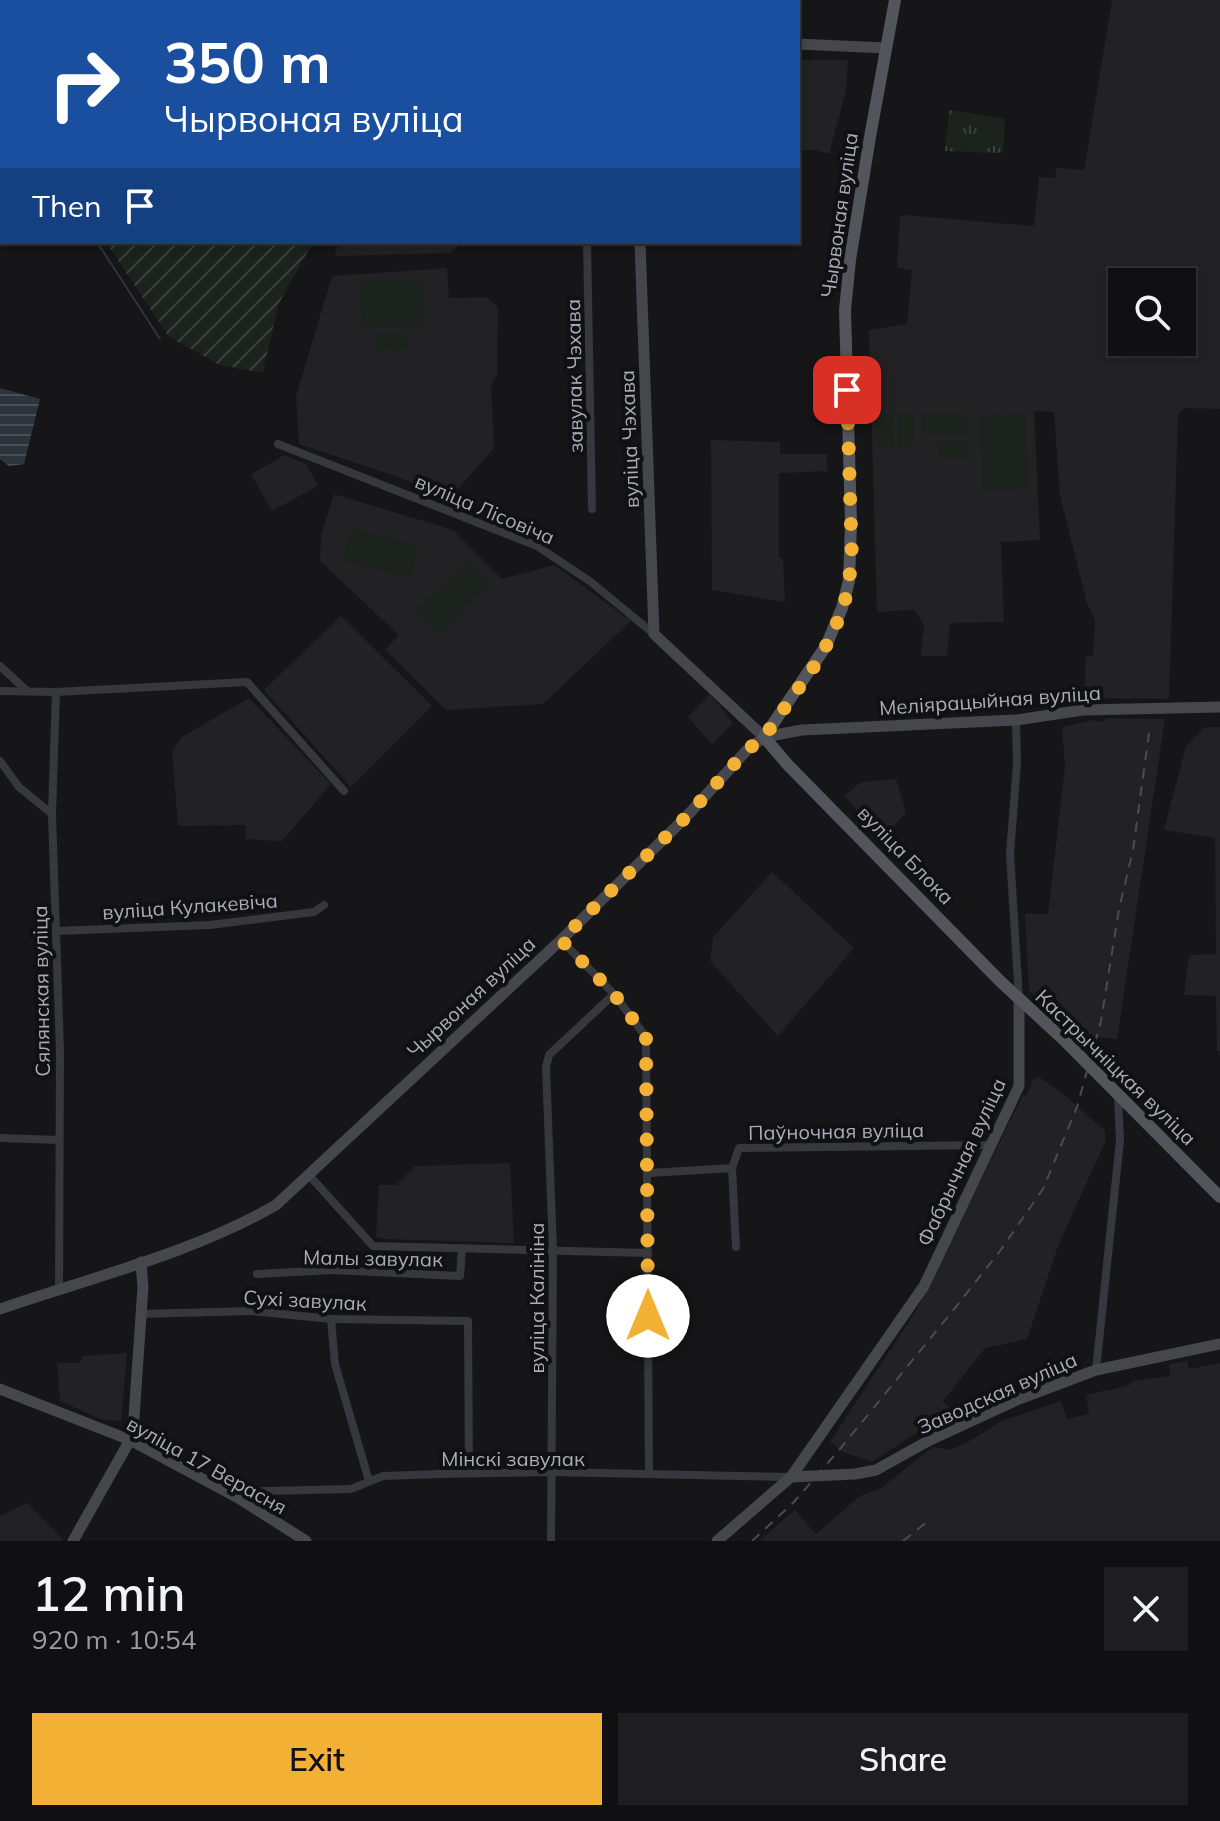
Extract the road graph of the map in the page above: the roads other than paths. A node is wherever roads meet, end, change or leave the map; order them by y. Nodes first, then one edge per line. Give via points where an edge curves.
1 (895, 0) edge
2 (800, 44) edge
3 (885, 48) junction
4 (587, 244) edge
5 (640, 244) edge
6 (278, 444) dead end
7 (592, 509) dead end
8 (654, 634) junction
9 (0, 666) edge
10 (0, 691) edge
11 (27, 691) junction
12 (56, 692) junction
13 (1220, 707) edge
14 (1016, 720) junction
15 (764, 737) junction
16 (0, 761) edge
17 (344, 791) dead end
18 (52, 814) junction
19 (324, 905) dead end
20 (56, 931) junction
21 (561, 940) junction
22 (614, 994) junction
23 (1019, 1000) junction
24 (1118, 1097) junction
25 (0, 1138) edge
26 (59, 1140) junction
27 (990, 1145) junction
28 (732, 1168) junction
29 (649, 1173) junction
30 (308, 1174) junction
31 (1220, 1197) edge
32 (736, 1247) dead end
33 (462, 1248) junction
34 (553, 1250) junction
35 (648, 1253) junction
36 (141, 1262) junction
37 (257, 1274) dead end
38 (59, 1289) junction
39 (0, 1309) edge
40 (141, 1314) junction
41 (331, 1319) junction
42 (1220, 1344) edge
43 (1096, 1370) junction
44 (0, 1389) edge
45 (130, 1440) junction
46 (551, 1472) junction
47 (469, 1473) junction
48 (649, 1474) junction
49 (791, 1477) junction
50 (369, 1481) junction
51 (240, 1499) junction
52 (73, 1541) edge
53 (306, 1541) edge
54 (551, 1541) edge
55 (717, 1541) edge

1 - 3 main road, Чырвоная вуліца
2 - 3 street
3 - 15 main road, Чырвоная вуліца via 845,310 849,581 834,631
4 - 7 street, завулак Чэхава
5 - 8 street, вуліца Чэхава
6 - 8 street, вуліца Лісовіча via 537,546
8 - 15 street, вуліца Лісовіча
9 - 11 street
10 - 11 street
11 - 12 street
12 - 17 street via 247,682
12 - 18 street, Сялянская вуліца
13 - 14 street, Меліярацыйная вуліца via 1083,710
14 - 15 street, Меліярацыйная вуліца via 802,730
14 - 23 street, Фабрычная вуліца via 1010,854
15 - 21 street, Чырвоная вуліца
15 - 23 main road, вуліца Блока
16 - 18 street via 19,787
18 - 20 street, Сялянская вуліца
19 - 20 street, вуліца Кулакевіча via 314,912 210,925
20 - 26 street, Сялянская вуліца
21 - 22 street
21 - 30 street, Чырвоная вуліца
22 - 29 street via 646,1037
22 - 34 street, вуліца Калініна via 549,1055 546,1067
23 - 24 main road, Кастрычніцкая вуліца
23 - 27 street, Фабрычная вуліца via 1019,1086
24 - 31 main road, Кастрычніцкая вуліца
24 - 43 street via 1120,1140
25 - 26 street
26 - 38 street, Сялянская вуліца
27 - 28 street, Паўночная вуліца via 739,1148
27 - 49 street, Фабрычная вуліца via 924,1286
28 - 29 street, Паўночная вуліца
28 - 32 street
29 - 35 street
30 - 33 street via 373,1246
30 - 36 street, Чырвоная вуліца via 276,1205 239,1226
33 - 34 street
33 - 37 street, Малы завулак via 460,1276 332,1270
34 - 35 street
34 - 46 street, вуліца Калініна
35 - 48 street
36 - 38 street, Чырвоная вуліца
36 - 40 street
38 - 39 street, Чырвоная вуліца
40 - 41 street, Сухі завулак via 251,1311
40 - 45 street
41 - 47 street, Сухі завулак via 468,1321
41 - 50 street via 335,1364
42 - 43 street, Заводская вуліца
43 - 49 street, Заводская вуліца via 982,1416 876,1470
44 - 45 street, вуліца 17 Верасня
45 - 51 street, вуліца 17 Верасня
45 - 52 street
46 - 47 street, Мінскі завулак
46 - 48 street, Мінскі завулак
46 - 54 street, вуліца Калініна
47 - 50 street, Мінскі завулак
48 - 49 street, Мінскі завулак
49 - 55 street, Фабрычная вуліца
50 - 51 street, Мінскі завулак via 351,1489 264,1491
51 - 53 street, вуліца 17 Верасня

